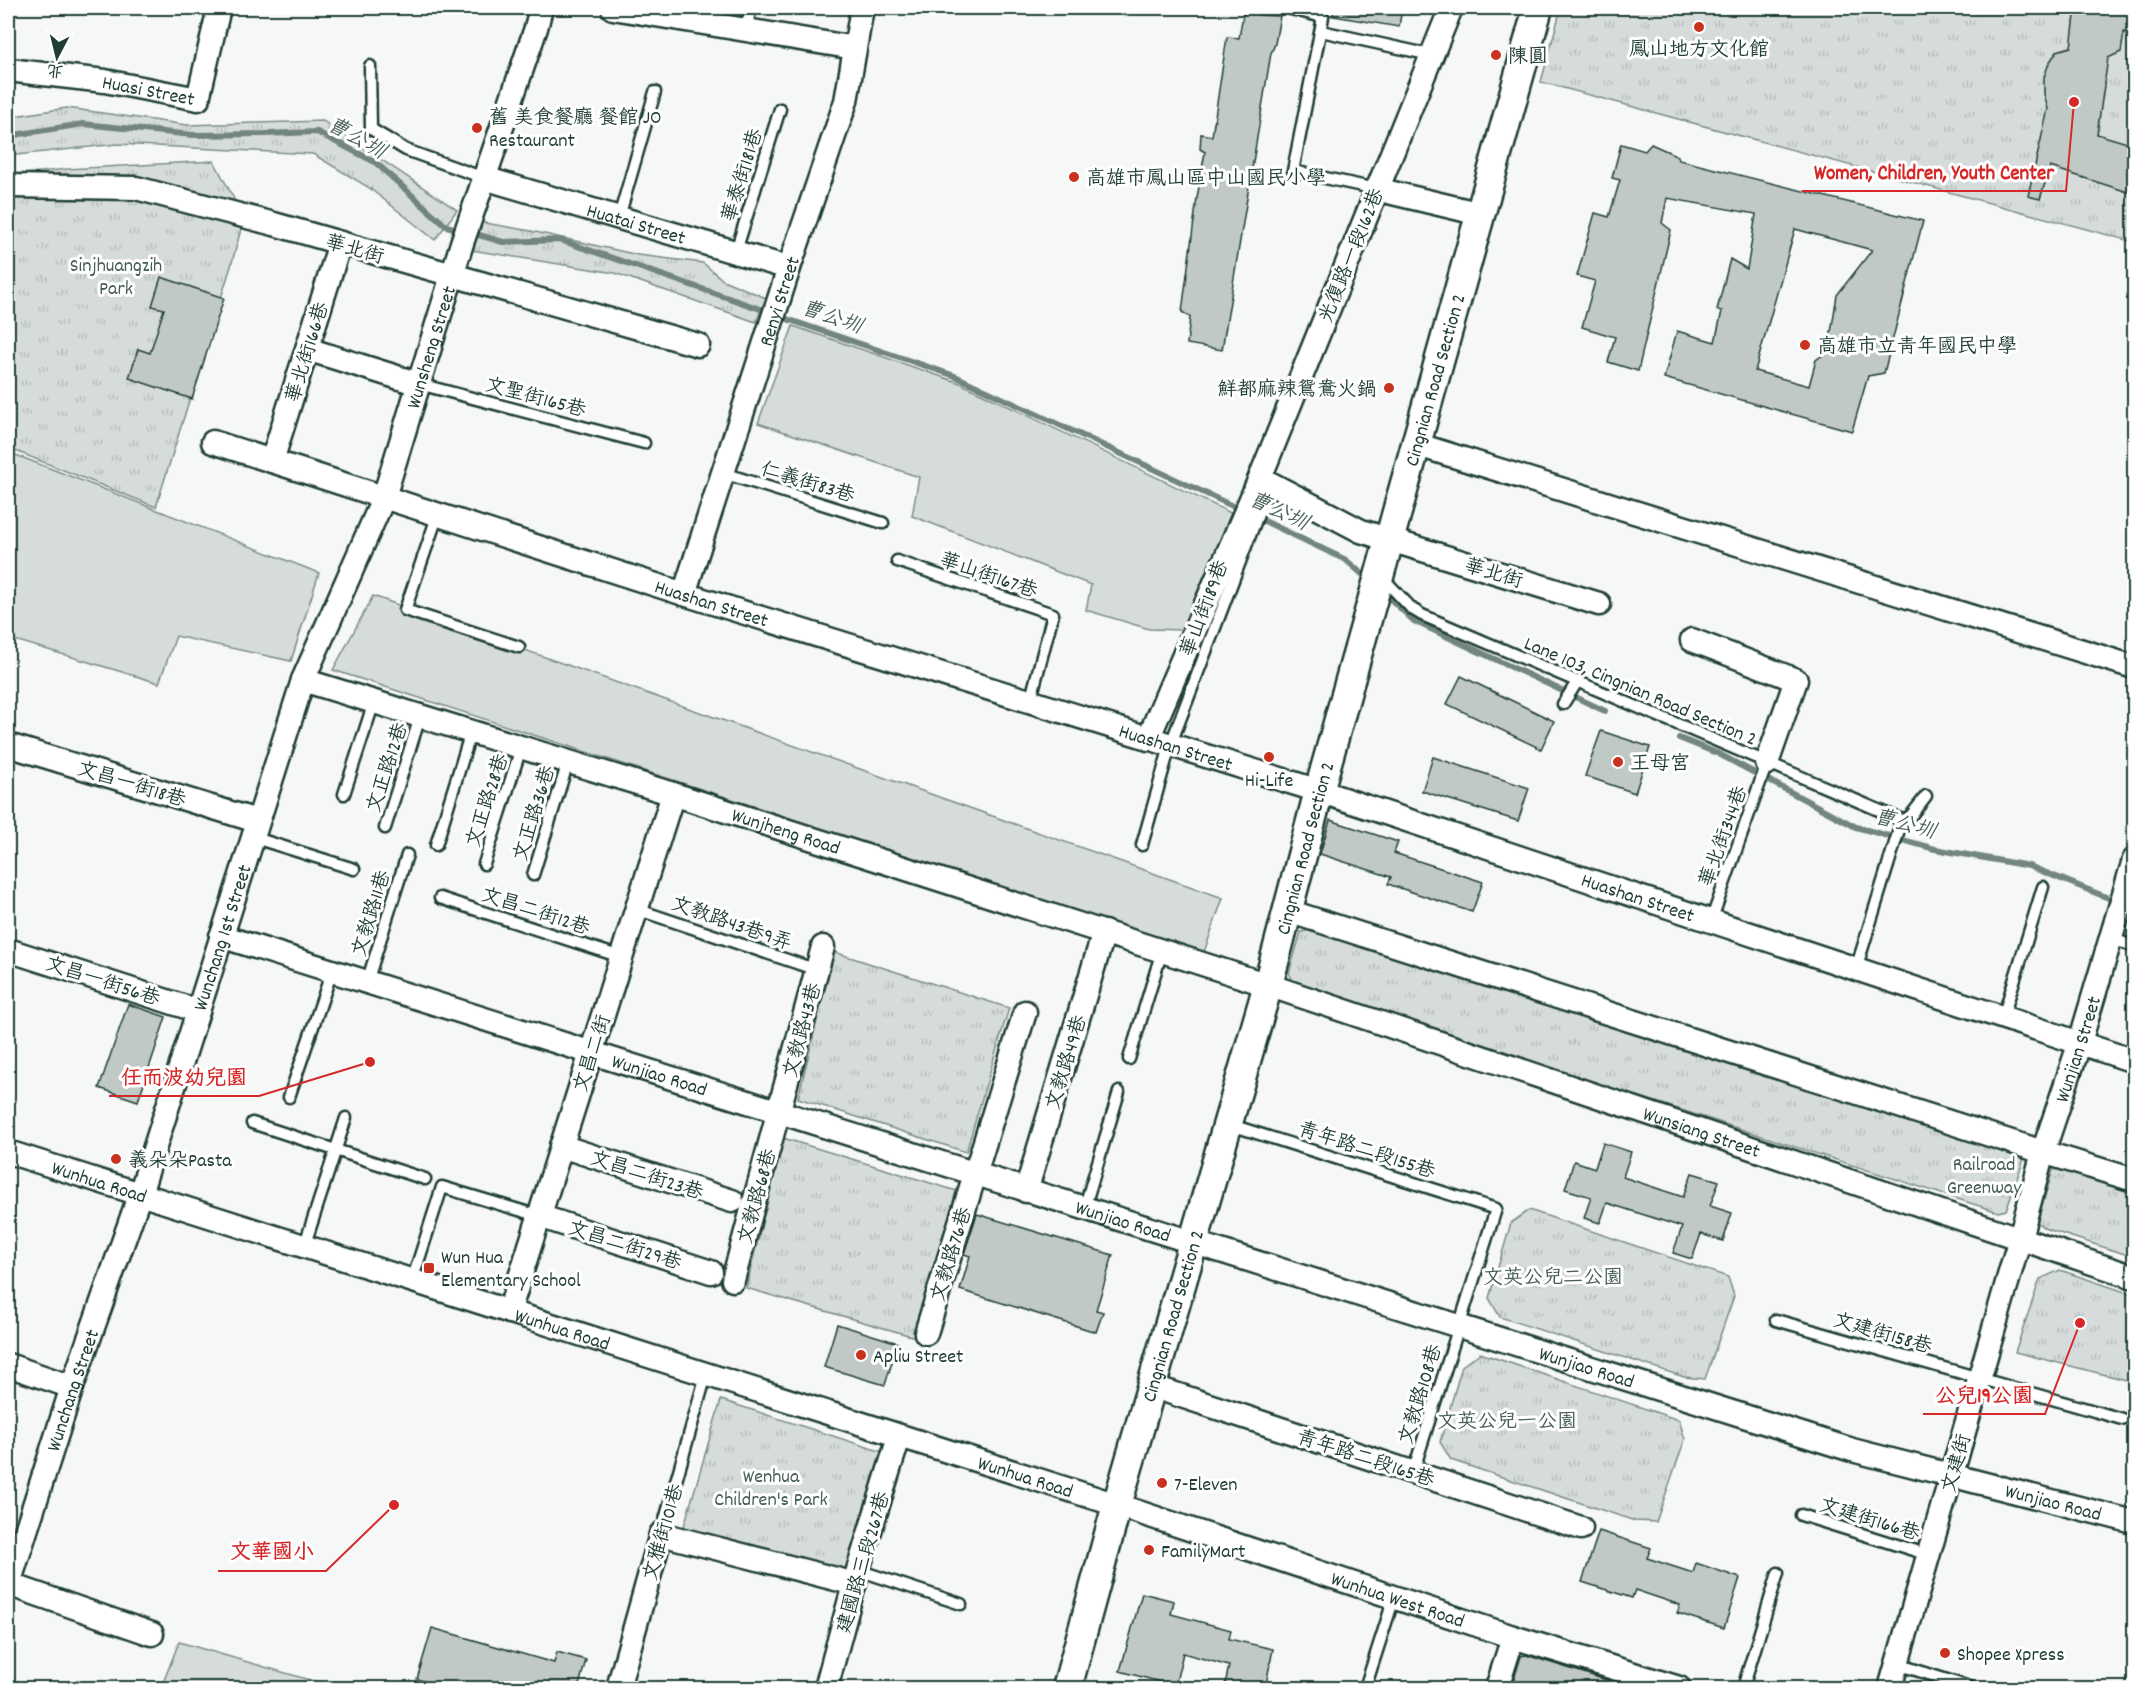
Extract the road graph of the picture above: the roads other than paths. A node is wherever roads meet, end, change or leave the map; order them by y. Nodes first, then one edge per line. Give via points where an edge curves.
1 (219, 8) edge
2 (541, 8) edge
3 (613, 8) edge
4 (862, 8) edge
5 (1451, 8) edge
6 (1538, 8) edge
7 (1291, 9) dead end
8 (663, 12) edge
9 (748, 19) edge
10 (1321, 31) junction
11 (855, 48) junction
12 (1431, 55) junction
13 (370, 66) dead end
14 (8, 70) edge
15 (655, 92) dead end
16 (780, 109) dead end
17 (484, 178) junction
18 (8, 186) edge
19 (1376, 189) junction
20 (1481, 213) junction
21 (619, 217) junction
22 (340, 243) junction
23 (736, 251) junction
24 (789, 268) junction
25 (453, 277) junction
26 (698, 345) dead end
27 (307, 349) junction
28 (419, 384) junction
29 (213, 442) dead end
30 (644, 443) dead end
31 (1415, 444) junction
32 (272, 461) junction
33 (723, 473) junction
34 (1265, 480) junction
35 (384, 497) junction
36 (438, 513) junction
37 (1251, 514) junction
38 (883, 523) dead end
39 (1388, 540) junction
40 (897, 561) dead end
41 (1376, 584) junction
42 (684, 594) junction
43 (1599, 604) dead end
44 (1692, 640) dead end
45 (519, 648) dead end
46 (2134, 667) edge
47 (303, 680) junction
48 (1577, 682) junction
49 (374, 702) junction
50 (1030, 702) junction
51 (1563, 705) dead end
52 (420, 717) junction
53 (471, 732) junction
54 (1148, 739) junction
55 (8, 744) edge
56 (1170, 746) junction
57 (522, 748) junction
58 (568, 762) junction
59 (1766, 765) junction
60 (1319, 791) junction
61 (344, 794) dead end
62 (673, 794) junction
63 (1926, 796) dead end
64 (1901, 824) junction
65 (385, 828) dead end
66 (255, 829) junction
67 (436, 845) dead end
68 (1142, 845) dead end
69 (407, 855) dead end
70 (2134, 860) edge
71 (484, 864) dead end
72 (354, 869) dead end
73 (533, 875) dead end
74 (2043, 887) dead end
75 (440, 898) dead end
76 (636, 909) junction
77 (1288, 911) junction
78 (1711, 921) junction
79 (1104, 932) junction
80 (221, 936) junction
81 (2111, 938) junction
82 (823, 947) dead end
83 (2134, 947) edge
84 (8, 950) edge
85 (1162, 951) junction
86 (621, 957) junction
87 (1856, 969) junction
88 (817, 970) junction
89 (332, 971) junction
90 (368, 982) junction
91 (1268, 985) junction
92 (198, 1011) junction
93 (1025, 1012) dead end
94 (2003, 1017) junction
95 (2080, 1042) junction
96 (591, 1053) junction
97 (1130, 1059) dead end
98 (2134, 1061) edge
99 (1119, 1092) dead end
100 (289, 1097) dead end
101 (778, 1113) junction
102 (346, 1118) dead end
103 (252, 1123) dead end
104 (1228, 1124) junction
105 (561, 1146) junction
106 (335, 1150) junction
107 (8, 1152) edge
108 (2043, 1152) junction
109 (974, 1175) junction
110 (424, 1179) dead end
111 (2134, 1180) edge
112 (1026, 1191) junction
113 (140, 1194) junction
114 (732, 1201) dead end
115 (1084, 1209) junction
116 (1496, 1209) joint
117 (539, 1216) junction
118 (2020, 1238) junction
119 (1194, 1242) junction
120 (304, 1247) junction
121 (711, 1272) dead end
122 (2134, 1277) edge
123 (733, 1280) dead end
124 (412, 1281) junction
125 (509, 1312) junction
126 (1776, 1320) dead end
127 (1459, 1326) junction
128 (926, 1333) dead end
129 (8, 1365) edge
130 (706, 1375) junction
131 (1980, 1378) junction
132 (1152, 1386) junction
133 (72, 1387) junction
134 (2122, 1419) dead end
135 (899, 1437) junction
136 (1413, 1472) junction
137 (1951, 1476) junction
138 (1117, 1505) junction
139 (1801, 1515) dead end
140 (2134, 1522) edge
141 (1581, 1528) dead end
142 (662, 1534) junction
143 (1929, 1555) junction
144 (1778, 1572) dead end
145 (856, 1577) junction
146 (8, 1585) edge
147 (1394, 1598) junction
148 (961, 1604) dead end
149 (152, 1634) dead end
150 (1513, 1637) junction
151 (1897, 1664) junction
152 (1654, 1684) edge
153 (618, 1689) edge
154 (826, 1689) edge
155 (1067, 1689) edge
156 (1365, 1689) edge
157 (1497, 1689) edge
158 (1678, 1689) edge
159 (1743, 1689) edge
160 (1890, 1689) edge
161 (1972, 1689) edge

1 - 14 street, Huasi Street via 198,99 105,81
2 - 17 street, Wunsheng Street
3 - 8 street
4 - 11 street, Renyi Street
5 - 12 street, 光復路一段162巷
6 - 20 street, Cingnian Road Section 2
7 - 10 lane via 1323,17
8 - 9 street
9 - 11 street
10 - 12 lane
10 - 19 lane via 1293,171
11 - 24 street, Renyi Street via 846,101
12 - 19 street, 光復路一段162巷
13 - 17 lane via 371,129 406,150
15 - 21 lane
16 - 23 lane, 華泰街181巷
17 - 21 street, Huatai Street
17 - 25 street, Wunsheng Street
18 - 22 street, 華北街 via 136,188
19 - 20 street
19 - 34 street, 光復路一段162巷
20 - 31 street, Cingnian Road Section 2
21 - 23 street, Huatai Street
22 - 25 street, 華北街
22 - 27 street, 華北街166巷
23 - 24 street, Huatai Street
24 - 33 street, Renyi Street
25 - 26 street, 華北街
25 - 28 street, Wunsheng Street
27 - 28 street
27 - 32 street, 華北街166巷
28 - 30 lane, 文聖街165巷
28 - 35 street, Wunsheng Street
29 - 32 street, Huashan Street
31 - 39 street, Cingnian Road Section 2
31 - 46 street
32 - 35 street, Huashan Street
33 - 38 lane, 仁義街83巷
33 - 42 street, Renyi Street
34 - 37 street, 光復路一段162巷
34 - 39 street, 華北街 via 1361,531
35 - 36 street, Huashan Street
35 - 47 street, Wunsheng Street
36 - 42 street, Huashan Street
36 - 45 lane via 405,610
37 - 54 street, 光復路一段162巷
37 - 56 lane, 華山街189巷
39 - 41 street, Cingnian Road Section 2
39 - 43 street, 華北街
40 - 50 lane, 華山街167巷 via 1053,614
41 - 48 lane, Lane 103, Cingnian Road Section 2 via 1422,615
41 - 60 street, Cingnian Road Section 2
42 - 50 street, Huashan Street
44 - 59 street via 1796,680
47 - 49 street, Wunjheng Road
47 - 66 street, Wunchang 1st Street
48 - 51 lane
48 - 59 lane, Lane 103, Cingnian Road Section 2
49 - 52 street, Wunjheng Road
49 - 61 lane
50 - 54 street, Huashan Street
52 - 53 street, Wunjheng Road
52 - 65 lane, 文正路12巷
53 - 57 street, Wunjheng Road
53 - 67 lane
54 - 56 street, Huashan Street
55 - 66 street, 文昌一街18巷
56 - 60 street, Huashan Street
56 - 68 lane, 華山街189巷
57 - 58 street, Wunjheng Road
57 - 71 lane, 文正路28巷
58 - 62 street, Wunjheng Road
58 - 73 lane, 文正路36巷
59 - 64 lane, Lane 103, Cingnian Road Section 2
59 - 78 lane, 華北街344巷
60 - 77 street, Cingnian Road Section 2
60 - 78 street, Huashan Street
62 - 76 street, 文昌二街
62 - 79 street, Wunjheng Road
63 - 64 lane
64 - 87 lane
66 - 72 lane
66 - 80 street, Wunchang 1st Street
69 - 90 lane, 文教路11巷
70 - 81 street, Wunjian Street
74 - 94 lane
75 - 86 lane, 文昌二街12巷
76 - 86 street, 文昌二街
76 - 88 lane, 文教路43巷9弄
77 - 91 street, Cingnian Road Section 2
77 - 108 street
78 - 87 street, Huashan Street
79 - 85 street, Wunjheng Road
79 - 112 street, 文教路49巷
80 - 89 street, Wunjiao Road
80 - 92 street, Wunchang 1st Street
81 - 83 lane
81 - 95 street, Wunjian Street
82 - 88 street, 文教路43巷
84 - 92 street, 文昌一街56巷
85 - 91 street, Wunjheng Road
85 - 97 lane
86 - 96 street, 文昌二街
87 - 94 street, Huashan Street
88 - 101 street, 文教路43巷
89 - 90 street, Wunjiao Road
89 - 100 lane
90 - 96 street, Wunjiao Road
91 - 104 street, Cingnian Road Section 2
91 - 118 street, Wunsiang Street
92 - 113 street, Wunchang 1st Street
93 - 109 street, 文教路76巷
94 - 95 street, Huashan Street
95 - 98 street, Huashan Street
95 - 108 street, Wunjian Street
96 - 101 street, Wunjiao Road
96 - 105 street, 文昌二街
99 - 115 lane
101 - 109 street, Wunjiao Road
101 - 123 street, 文教路68巷
102 - 106 lane
103 - 106 lane
104 - 116 lane, 青年路二段155巷
104 - 119 street, Cingnian Road Section 2
105 - 114 street, 文昌二街23巷
105 - 117 street, 文昌二街
106 - 110 lane
106 - 120 lane
107 - 113 street, Wunhua Road
108 - 111 street
108 - 118 street, Wunjian Street
109 - 112 street, Wunjiao Road
109 - 128 street, 文教路76巷
112 - 115 street, Wunjiao Road
113 - 120 street, Wunhua Road
113 - 133 street, Wunchang Street
115 - 119 street, Wunjiao Road
116 - 127 lane, 文教路108巷
117 - 121 street, 文昌二街29巷
117 - 124 lane via 442,1186
117 - 125 street, 文昌二街
118 - 122 street, Wunsiang Street
118 - 131 street, 文建街
119 - 127 street, Wunjiao Road
119 - 132 street, Cingnian Road Section 2
120 - 124 street, Wunhua Road
124 - 125 street, Wunhua Road
125 - 130 street, Wunhua Road
126 - 131 lane, 文建街158巷
127 - 136 lane, 文教路108巷
127 - 137 street, Wunjiao Road via 1852,1450
129 - 133 street
130 - 135 street, Wunhua Road
130 - 142 lane, 文雅街101巷
131 - 134 lane, 文建街158巷
131 - 137 street, 文建街
132 - 136 street, 青年路二段165巷
132 - 138 street, Cingnian Road Section 2
133 - 146 street, Wunchang Street
135 - 138 street, Wunhua Road
135 - 145 street, 建國路三段267巷
136 - 141 street, 青年路二段165巷
137 - 140 street, Wunjiao Road
137 - 143 street, 文建街
138 - 147 street, Wunhua West Road
138 - 155 street, Cingnian Road Section 2
139 - 143 lane, 文建街166巷
142 - 145 street
142 - 153 street, 文雅街101巷
143 - 151 street, 文建街
144 - 159 lane
145 - 148 lane
145 - 154 street, 建國路三段267巷
146 - 149 street
147 - 150 street, Wunhua West Road
147 - 156 lane
150 - 152 street, Wunhua West Road
150 - 157 street
151 - 160 street, 文建街
151 - 161 lane
152 - 158 street, Wunhua West Road

